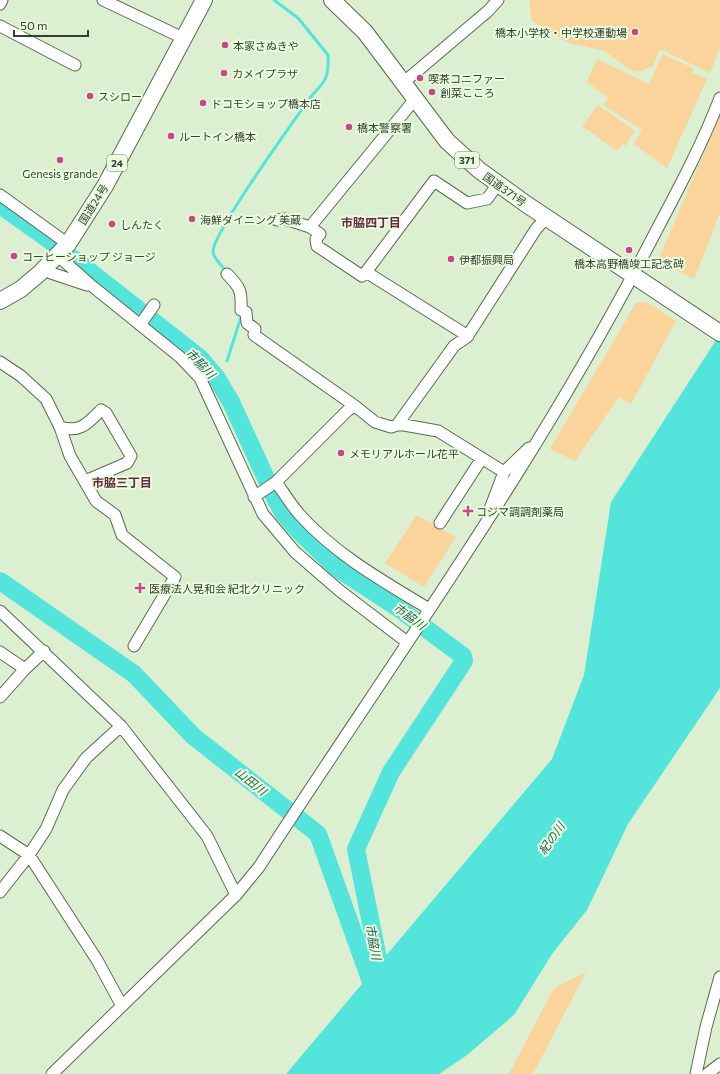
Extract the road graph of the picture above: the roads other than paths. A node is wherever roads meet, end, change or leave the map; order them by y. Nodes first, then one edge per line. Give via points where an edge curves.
1 (2, 0) edge
2 (103, 0) edge
3 (204, 0) edge
4 (332, 0) edge
5 (498, 0) edge
6 (0, 4) edge
7 (0, 26) edge
8 (183, 38) junction
9 (74, 65) dead end
10 (403, 83) junction
11 (720, 98) edge
12 (415, 99) junction
13 (498, 184) junction
14 (0, 195) edge
15 (547, 217) junction
16 (277, 220) dead end
17 (310, 227) junction
18 (68, 244) junction
19 (58, 256) junction
20 (366, 272) junction
21 (51, 273) dead end
22 (227, 274) dead end
23 (637, 276) junction
24 (92, 286) junction
25 (0, 301) edge
26 (154, 305) dead end
27 (140, 325) junction
28 (720, 333) edge
29 (468, 336) junction
30 (0, 362) edge
31 (355, 406) junction
32 (397, 425) junction
33 (60, 427) junction
34 (540, 438) junction
35 (482, 458) junction
36 (504, 472) junction
37 (85, 481) junction
38 (276, 482) junction
39 (254, 497) junction
40 (440, 523) dead end
41 (482, 529) junction
42 (429, 609) junction
43 (0, 611) edge
44 (407, 642) junction
45 (134, 646) dead end
46 (44, 651) junction
47 (0, 652) edge
48 (24, 669) junction
49 (0, 697) edge
50 (121, 726) junction
51 (0, 836) edge
52 (29, 855) junction
53 (0, 892) edge
54 (236, 895) junction
55 (720, 977) edge
56 (122, 1006) junction
57 (720, 1064) edge
58 (52, 1074) edge
59 (696, 1074) edge
60 (708, 1074) edge

1 - 6 street
2 - 8 street
3 - 8 highway, 国道24号 / 24
4 - 10 highway, 国道371号 / 371 via 365,32
5 - 10 street
7 - 9 street
8 - 18 highway, 国道24号 / 24 via 105,186
10 - 12 highway, 国道371号 / 371
11 - 23 street via 708,130
12 - 13 highway, 国道371号 / 371 via 447,141
12 - 17 street
13 - 15 highway, 国道371号 / 371
13 - 20 street via 487,199 467,203 434,182
14 - 18 street
15 - 23 highway, 国道371号 / 371
15 - 29 street via 536,229
16 - 17 street via 286,219
17 - 20 street via 320,234 316,239 318,246 362,276
18 - 19 highway, 国道24号 / 24
19 - 24 street
19 - 25 highway, 国道24号 / 24 via 22,289
20 - 29 street
21 - 24 street
22 - 31 street via 242,294 241,310 246,312 247,323 256,329 254,335
23 - 28 highway, 国道371号 / 371
23 - 34 street
24 - 27 street
26 - 27 street
27 - 39 street via 180,357 200,378
29 - 32 street via 454,346
30 - 33 street via 21,376 46,399
31 - 32 street via 375,422 391,427
31 - 38 street
32 - 35 street via 438,432
33 - 37 street via 70,456
33 - 37 street via 78,429 101,410 106,413 131,456 127,463
34 - 36 street
34 - 41 street
35 - 36 street
35 - 40 street via 452,496
36 - 41 street
37 - 45 street via 96,501 115,515 122,535 175,578
38 - 39 street
38 - 42 street via 299,514 332,545 356,564
39 - 44 street via 263,514 295,552 340,591
41 - 42 street
42 - 44 street
43 - 46 street
44 - 54 street via 260,867
46 - 48 street
46 - 50 street
47 - 48 street
48 - 49 street
50 - 52 street via 86,758 63,790 46,830
50 - 54 street via 207,836
51 - 52 street
52 - 53 street
52 - 56 street via 98,960
54 - 56 street
55 - 59 street
56 - 58 street
57 - 60 street

